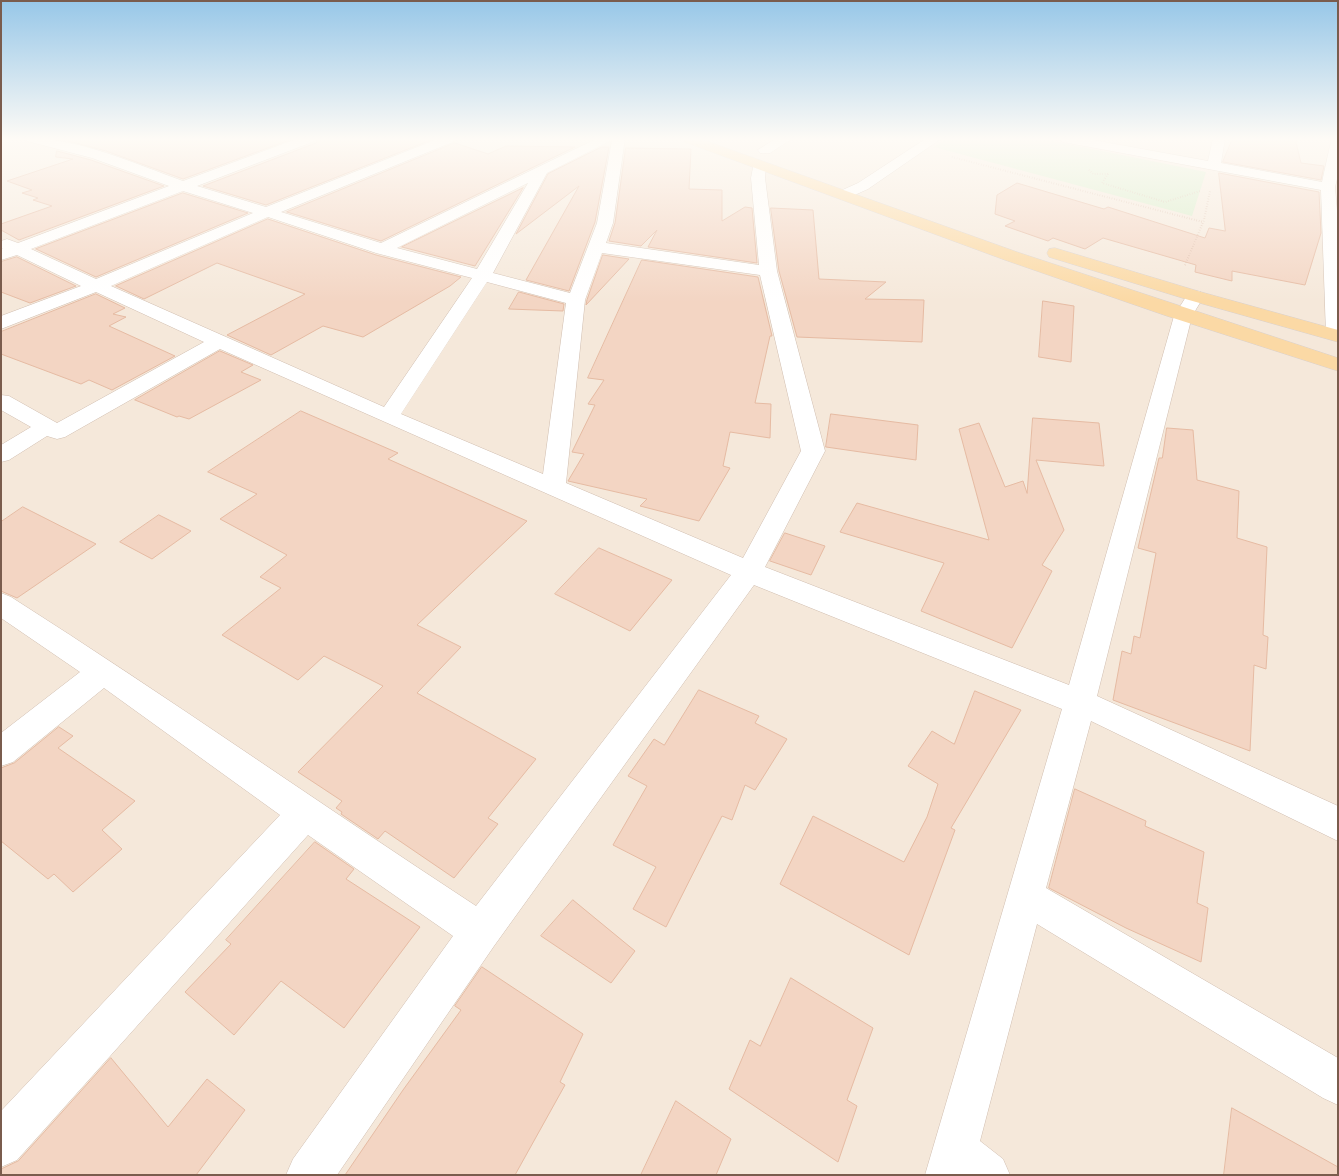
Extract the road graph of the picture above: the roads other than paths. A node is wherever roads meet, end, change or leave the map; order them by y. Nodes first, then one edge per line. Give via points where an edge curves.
1 (164, 193) edge
2 (204, 193) edge
3 (314, 193) edge
4 (496, 193) edge
5 (529, 193) edge
6 (609, 193) edge
7 (760, 193) edge
8 (858, 193) edge
9 (1328, 193) edge
10 (267, 212) junction
11 (1, 241) edge
12 (596, 247) junction
13 (18, 248) junction
14 (382, 250) junction
15 (1042, 250) dead end
16 (1, 255) edge
17 (768, 272) junction
18 (482, 276) junction
19 (96, 286) junction
20 (576, 300) junction
21 (1189, 306) junction
22 (1, 323) edge
23 (1337, 336) edge
24 (220, 341) junction
25 (1338, 365) edge
26 (1, 401) edge
27 (389, 416) junction
28 (46, 426) junction
29 (1, 454) edge
30 (553, 487) junction
31 (749, 572) junction
32 (1, 604) edge
33 (103, 671) junction
34 (1080, 703) junction
35 (1, 752) edge
36 (306, 814) junction
37 (1338, 824) edge
38 (1025, 896) junction
39 (480, 932) junction
40 (1338, 1083) edge
41 (1, 1144) edge
42 (963, 1167) edge
43 (308, 1175) edge

1 - 13 street
2 - 10 street
3 - 10 street
4 - 14 street
5 - 18 street
6 - 12 street
7 - 17 street
8 - 21 main road
9 - 23 street
10 - 14 street
10 - 19 street
11 - 13 street
12 - 17 street
12 - 20 street
13 - 16 street
13 - 19 street
14 - 18 street
15 - 21 main road via 1167,287
17 - 31 street via 813,451
18 - 20 street
18 - 27 street
19 - 22 street
19 - 24 street
20 - 30 street
21 - 23 main road
21 - 25 main road
21 - 34 street
24 - 27 street
24 - 28 street via 57,432
26 - 28 street
27 - 30 street
28 - 29 street
30 - 31 street
31 - 34 street
31 - 39 street
32 - 33 street
33 - 35 street
33 - 36 street
34 - 37 street
34 - 38 street
36 - 39 street
36 - 41 street
38 - 40 street
38 - 42 street
39 - 43 street

